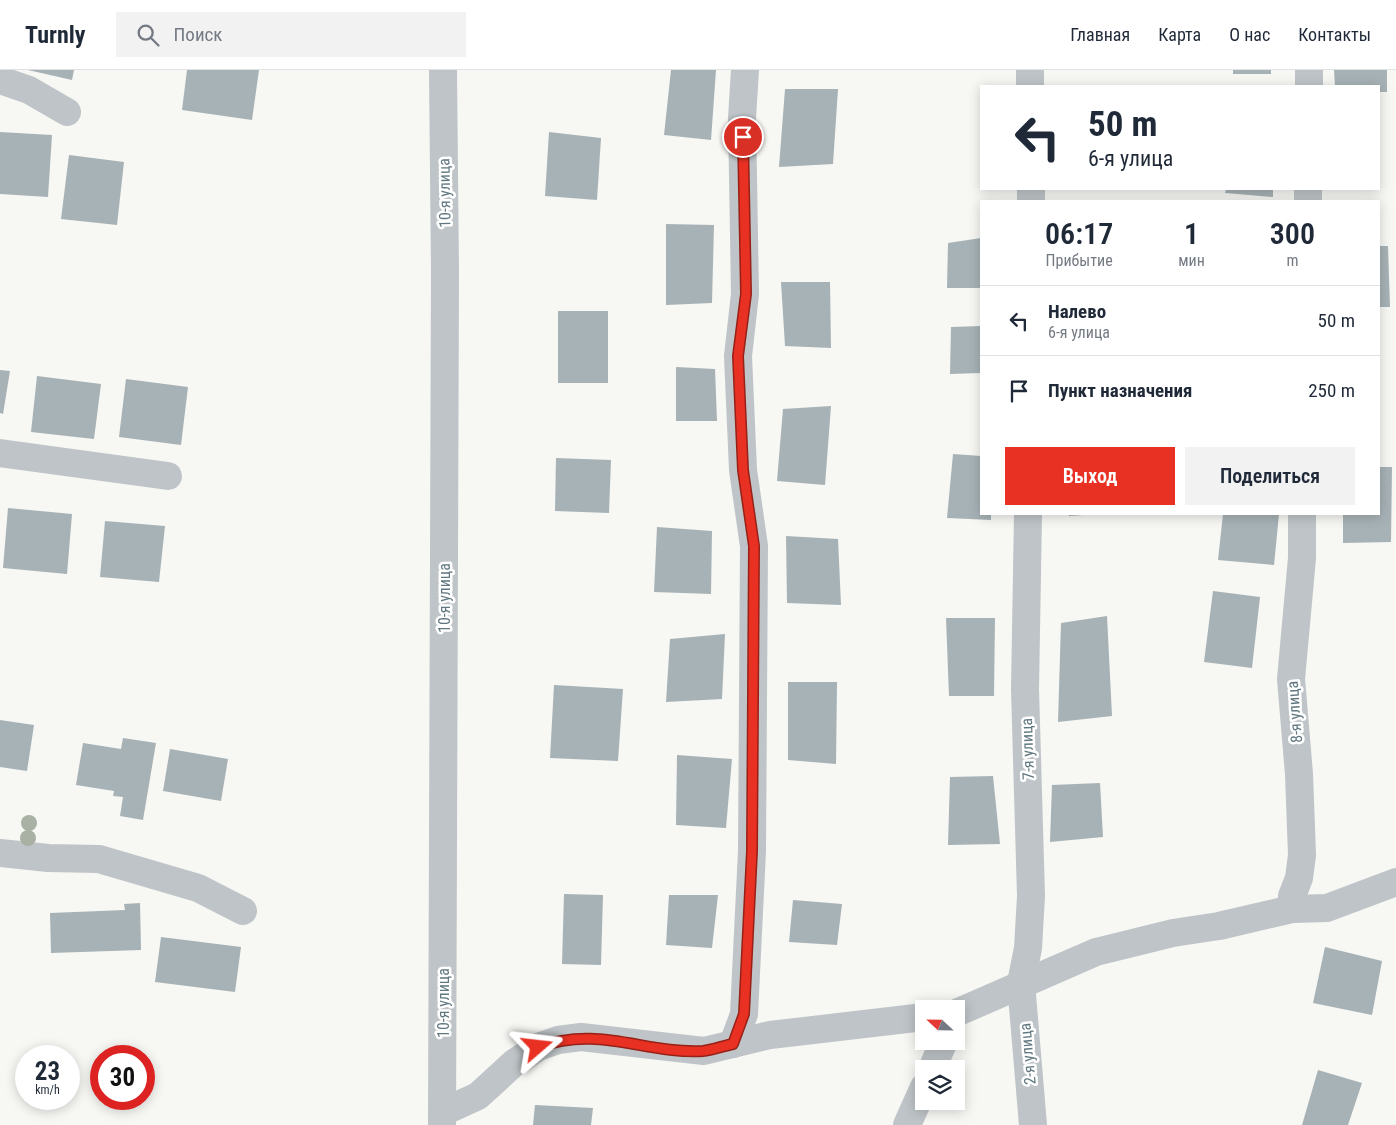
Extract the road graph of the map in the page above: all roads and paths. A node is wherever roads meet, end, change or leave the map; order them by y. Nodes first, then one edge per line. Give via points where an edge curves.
1 (443, 70) edge
2 (745, 70) edge
3 (1030, 70) edge
4 (1309, 70) edge
5 (0, 80) edge
6 (1030, 85) edge
7 (1309, 85) edge
8 (67, 112) dead end
9 (0, 452) edge
10 (168, 476) dead end
11 (1028, 515) edge
12 (1302, 515) edge
13 (0, 853) edge
14 (1396, 882) edge
15 (1292, 910) junction
16 (243, 911) dead end
17 (1021, 984) junction
18 (965, 1009) edge
19 (915, 1018) edge
20 (733, 1044) junction
21 (915, 1107) edge
22 (443, 1119) edge
23 (907, 1125) edge
24 (1032, 1125) edge

1 - 22 street, 10-я улица
2 - 20 street via 742,118 746,294 738,356 743,470 754,546 752,851 744,1014
3 - 6 street
4 - 7 street
5 - 8 street via 29,90
9 - 10 street
11 - 17 street, 7-я улица via 1025,689 1031,896 1028,948
12 - 15 street, 8-я улица via 1302,558 1291,679 1302,855 1299,878 1292,896
13 - 16 street via 99,859 198,888
14 - 15 street via 1327,908
15 - 17 street via 1096,952
17 - 18 street
17 - 24 street, 2-я улица
19 - 20 street via 770,1035
20 - 22 street via 704,1051 581,1037 558,1040 538,1047 514,1063 478,1096
21 - 23 street

